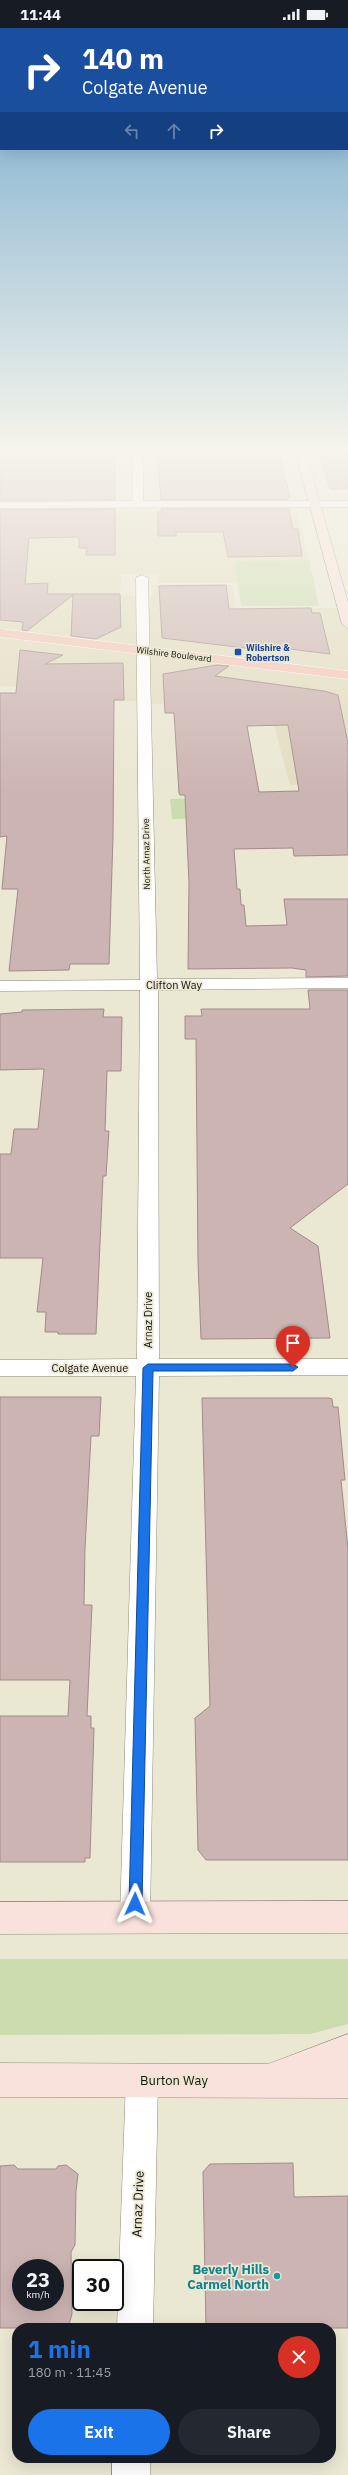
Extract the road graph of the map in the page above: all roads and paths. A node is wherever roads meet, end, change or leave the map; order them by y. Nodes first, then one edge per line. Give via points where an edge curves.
1 (332, 565) edge
2 (142, 578) dead end
3 (348, 624) edge
4 (0, 633) edge
5 (142, 650) junction
6 (348, 675) edge
7 (348, 983) edge
8 (149, 985) junction
9 (0, 986) edge
10 (149, 1057) joint
11 (348, 1367) edge
12 (0, 1368) edge
13 (148, 1368) junction
14 (348, 1917) edge
15 (0, 1918) edge
16 (135, 1918) junction
17 (348, 2051) edge
18 (0, 2080) edge
19 (142, 2080) junction
20 (266, 2080) junction
21 (348, 2082) edge
22 (134, 2323) edge
23 (131, 2463) edge
24 (131, 2475) edge

1 - 3 main road
2 - 5 street, North Arnaz Drive
4 - 5 main road, Wilshire Boulevard
5 - 6 main road, Wilshire Boulevard
5 - 8 street, North Arnaz Drive
7 - 8 street, Clifton Way
8 - 9 street, Clifton Way
8 - 10 street, North Arnaz Drive
10 - 13 street, Arnaz Drive
11 - 13 street, Colgate Avenue
12 - 13 street, Colgate Avenue
13 - 16 street, Arnaz Drive
14 - 16 main road
15 - 16 main road
17 - 20 main road
18 - 19 main road, Burton Way
19 - 20 main road, Burton Way
19 - 22 street, Arnaz Drive
20 - 21 main road, Burton Way
23 - 24 street

